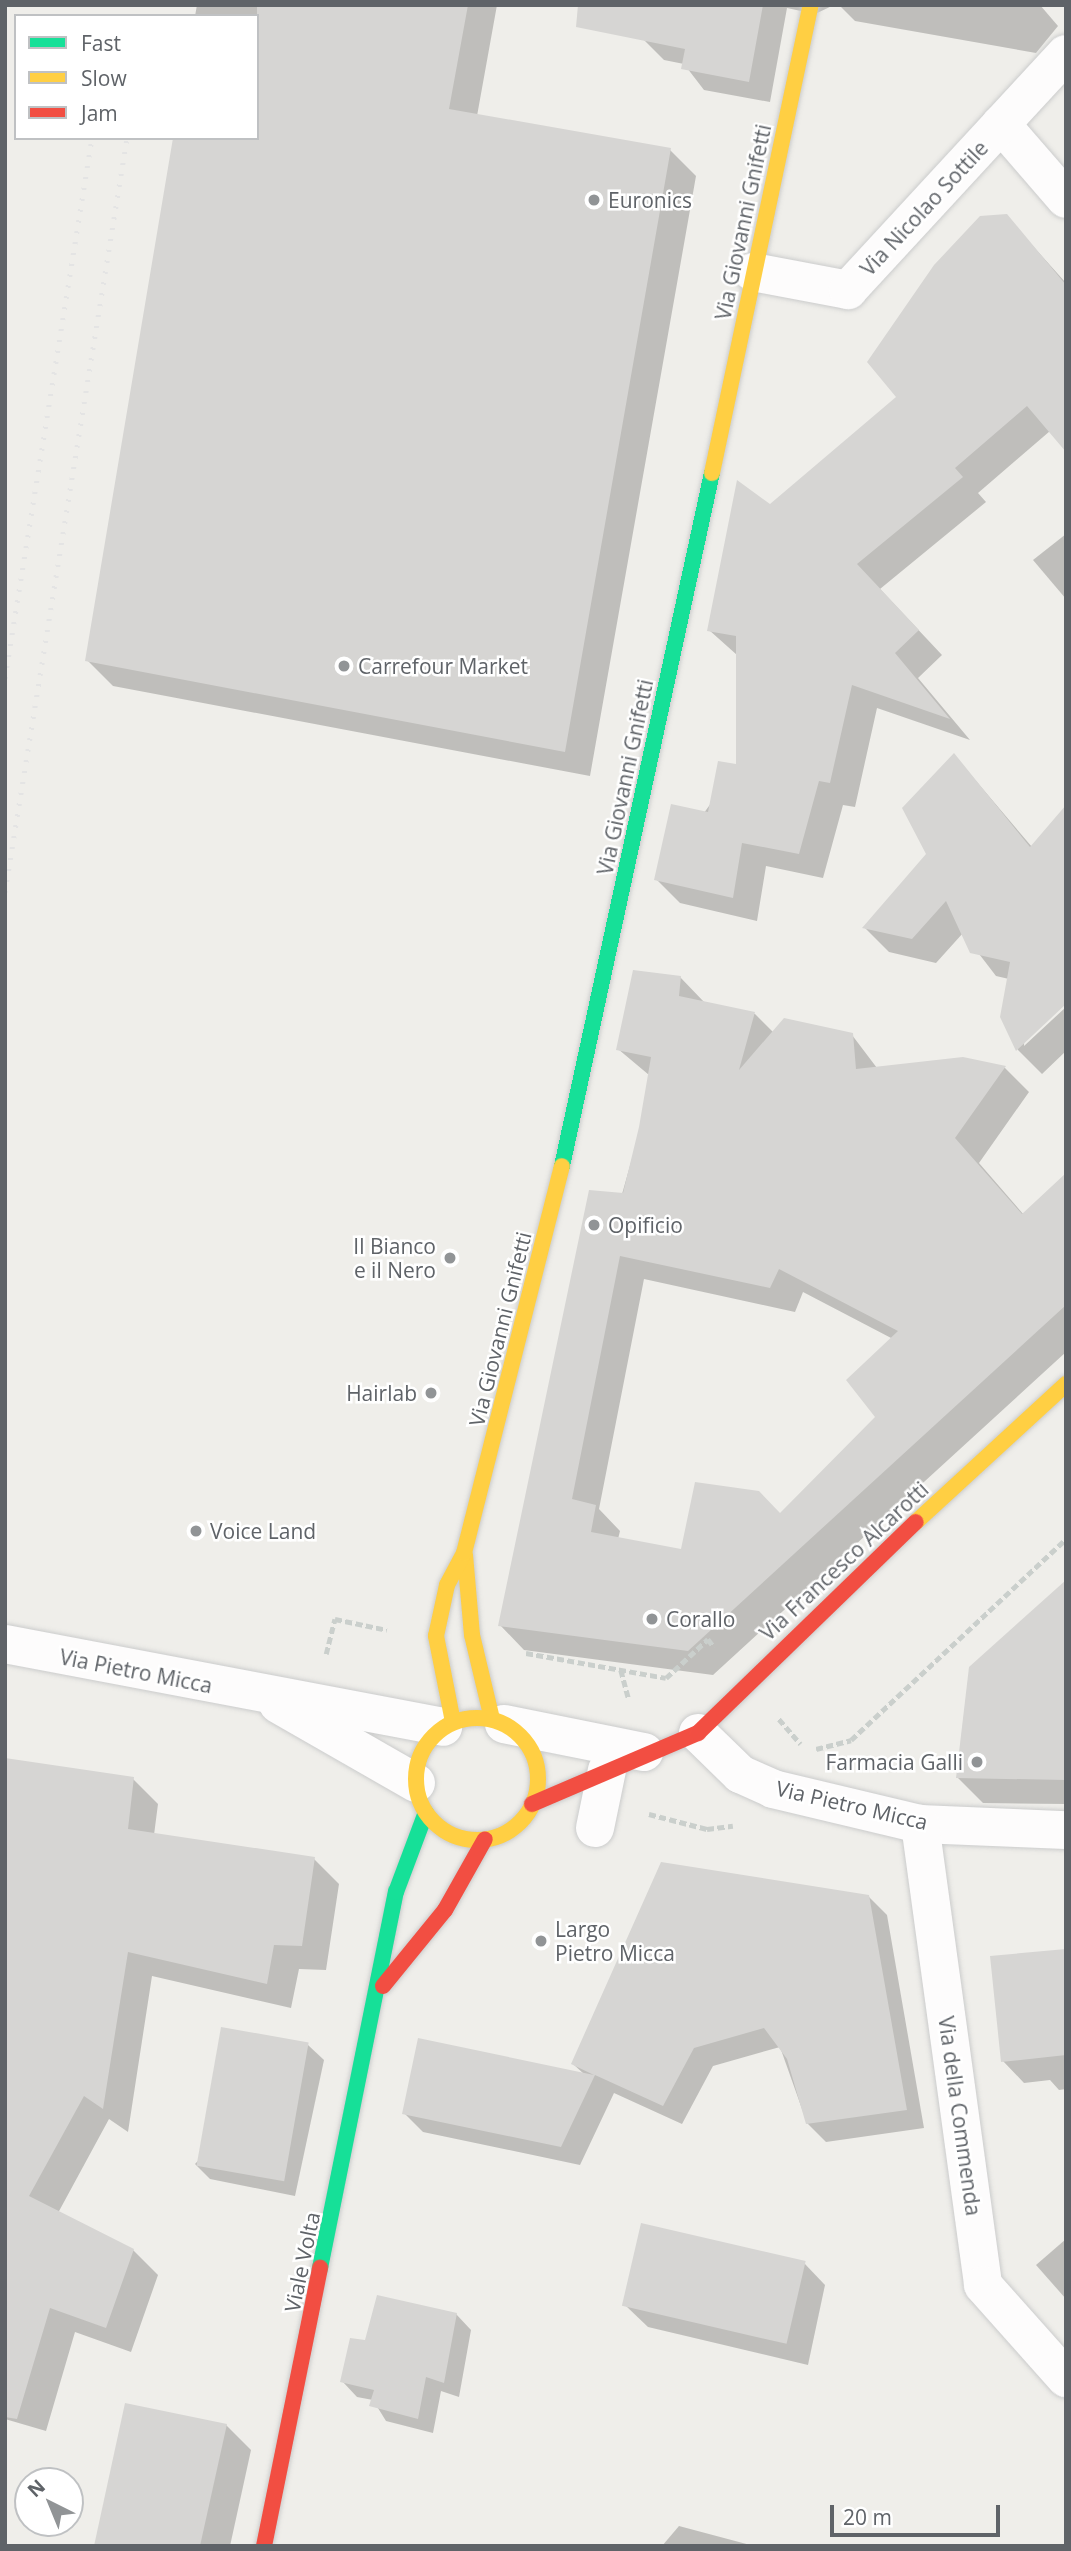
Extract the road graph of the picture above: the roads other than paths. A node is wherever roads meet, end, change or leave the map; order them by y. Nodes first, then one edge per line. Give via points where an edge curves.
1 (811, 5) edge
2 (1066, 54) edge
3 (1001, 124) junction
4 (1066, 199) edge
5 (753, 272) junction
6 (1066, 1384) edge
7 (464, 1553) junction
8 (5, 1644) edge
9 (267, 1697) junction
10 (498, 1722) junction
11 (448, 1725) junction
12 (698, 1733) junction
13 (644, 1752) junction
14 (607, 1770) junction
15 (421, 1797) junction
16 (532, 1804) junction
17 (920, 1824) junction
18 (595, 1828) dead end
19 (1066, 1830) edge
20 (485, 1839) junction
21 (382, 1987) junction
22 (1066, 2378) edge
23 (264, 2546) edge

1 - 5 street, Via Giovanni Gnifetti
2 - 3 street, Via Nicolao Sottile
3 - 4 street
3 - 5 street, Via Nicolao Sottile via 848,290
5 - 7 street, Via Giovanni Gnifetti via 586,1071
6 - 12 street, Via Francesco Alcarotti via 788,1641
7 - 10 street, Via Giovanni Gnifetti via 472,1635
7 - 11 street, Via Giovanni Gnifetti via 447,1585 436,1636
8 - 9 street, Via Pietro Micca
9 - 11 street, Via Pietro Micca
9 - 15 street, Via Pietro Micca
10 - 11 street
10 - 13 street
10 - 16 street via 536,1761
11 - 15 street via 423,1748
12 - 13 street, Via Francesco Alcarotti
12 - 17 street, Via Pietro Micca via 740,1774 773,1788
13 - 14 street
14 - 16 street
14 - 18 street
15 - 20 street via 452,1835
15 - 21 street, Viale Volta via 396,1892
16 - 20 street via 514,1827
17 - 19 street, Via Pietro Micca
17 - 22 street, Via della Commenda via 983,2285
20 - 21 street, Viale Volta via 445,1910
21 - 23 street, Viale Volta

